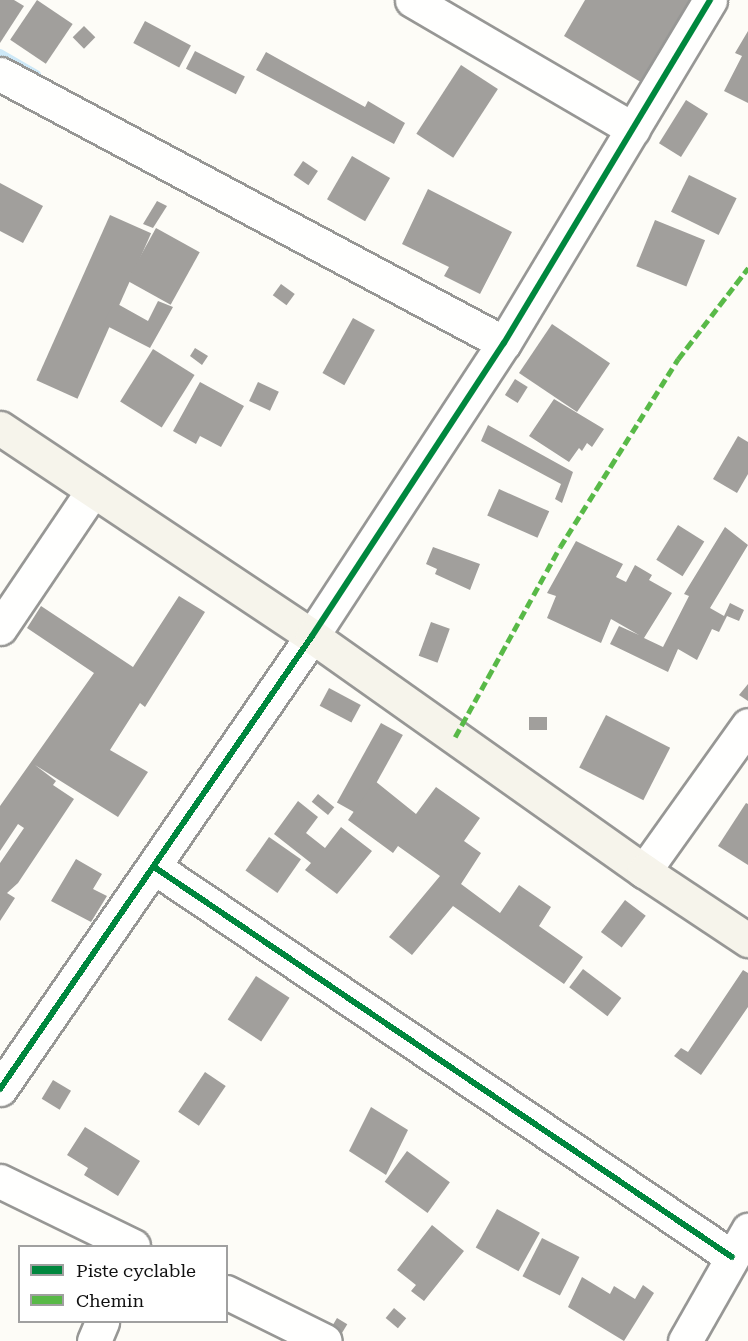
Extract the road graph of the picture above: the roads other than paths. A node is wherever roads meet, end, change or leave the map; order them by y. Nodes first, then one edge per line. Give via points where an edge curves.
1 (412, 0) edge
2 (710, 0) edge
3 (0, 74) edge
4 (633, 129) junction
5 (504, 343) junction
6 (0, 428) edge
7 (93, 490) junction
8 (0, 628) edge
9 (312, 636) junction
10 (748, 725) edge
11 (154, 867) junction
12 (644, 871) junction
13 (748, 940) edge
14 (0, 1089) edge
15 (0, 1181) edge
16 (740, 1244) edge
17 (131, 1245) edge
18 (228, 1293) edge
19 (102, 1323) edge
20 (94, 1341) edge
21 (326, 1341) edge
22 (685, 1341) edge

1 - 4 street
2 - 4 street
3 - 5 street
4 - 5 street
5 - 9 street
6 - 7 main road
7 - 8 street
7 - 9 main road
9 - 11 street
9 - 12 main road
10 - 12 street
11 - 14 street
11 - 16 street
12 - 13 main road
15 - 17 street
16 - 22 street
18 - 21 street
19 - 20 street

